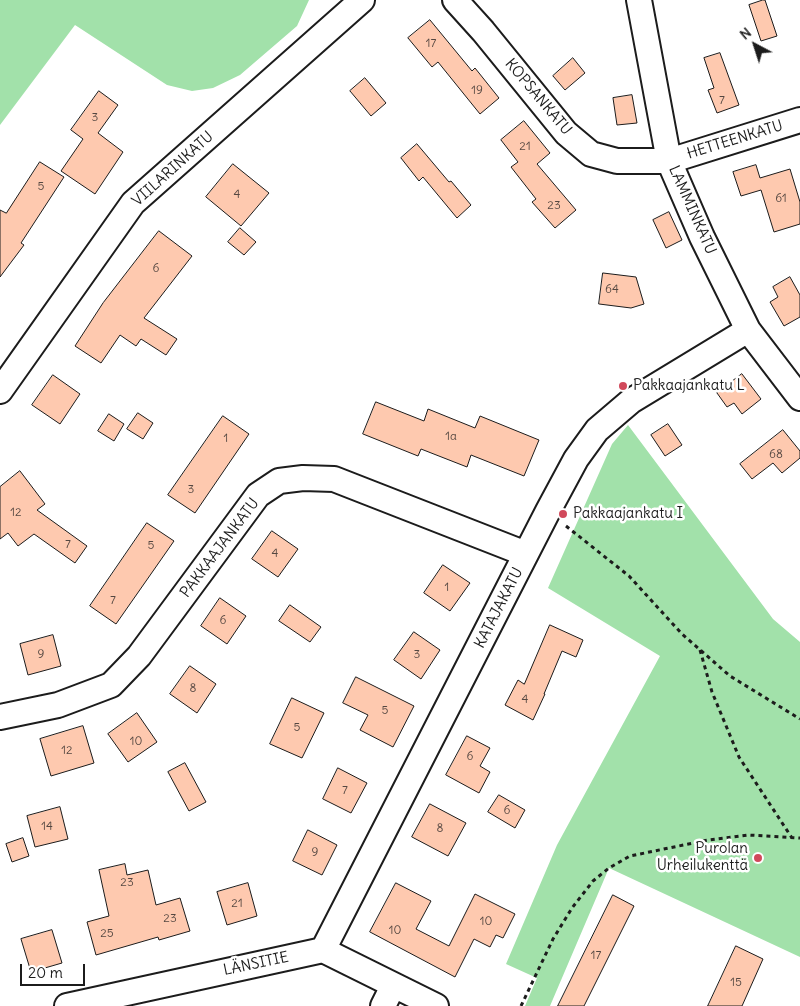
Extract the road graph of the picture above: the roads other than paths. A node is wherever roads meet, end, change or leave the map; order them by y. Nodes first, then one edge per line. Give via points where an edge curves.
1 (362, 0) edge
2 (455, 0) edge
3 (639, 0) edge
4 (800, 120) edge
5 (669, 161) junction
6 (748, 330) junction
7 (0, 391) edge
8 (800, 398) edge
9 (526, 554) junction
10 (0, 717) edge
11 (322, 950) junction
12 (388, 996) edge
13 (67, 1006) edge
14 (436, 1006) edge

1 - 7 street, VIILARINKATU via 134,204
2 - 5 street, KOPSANKATU via 566,133 591,154 617,161
3 - 5 street, LAMMINKATU
4 - 5 street, HETTEENKATU
5 - 6 street, LAMMINKATU
6 - 8 street, LAMMINKATU
6 - 9 street, KATAJAKATU via 632,401 597,430 576,459
9 - 10 street, PAKKAAJANKATU via 334,480 303,478 278,482 258,495 139,656 111,685 58,705
9 - 11 street, KATAJAKATU
11 - 12 street
11 - 13 street, LÄNSITIE
12 - 14 street

